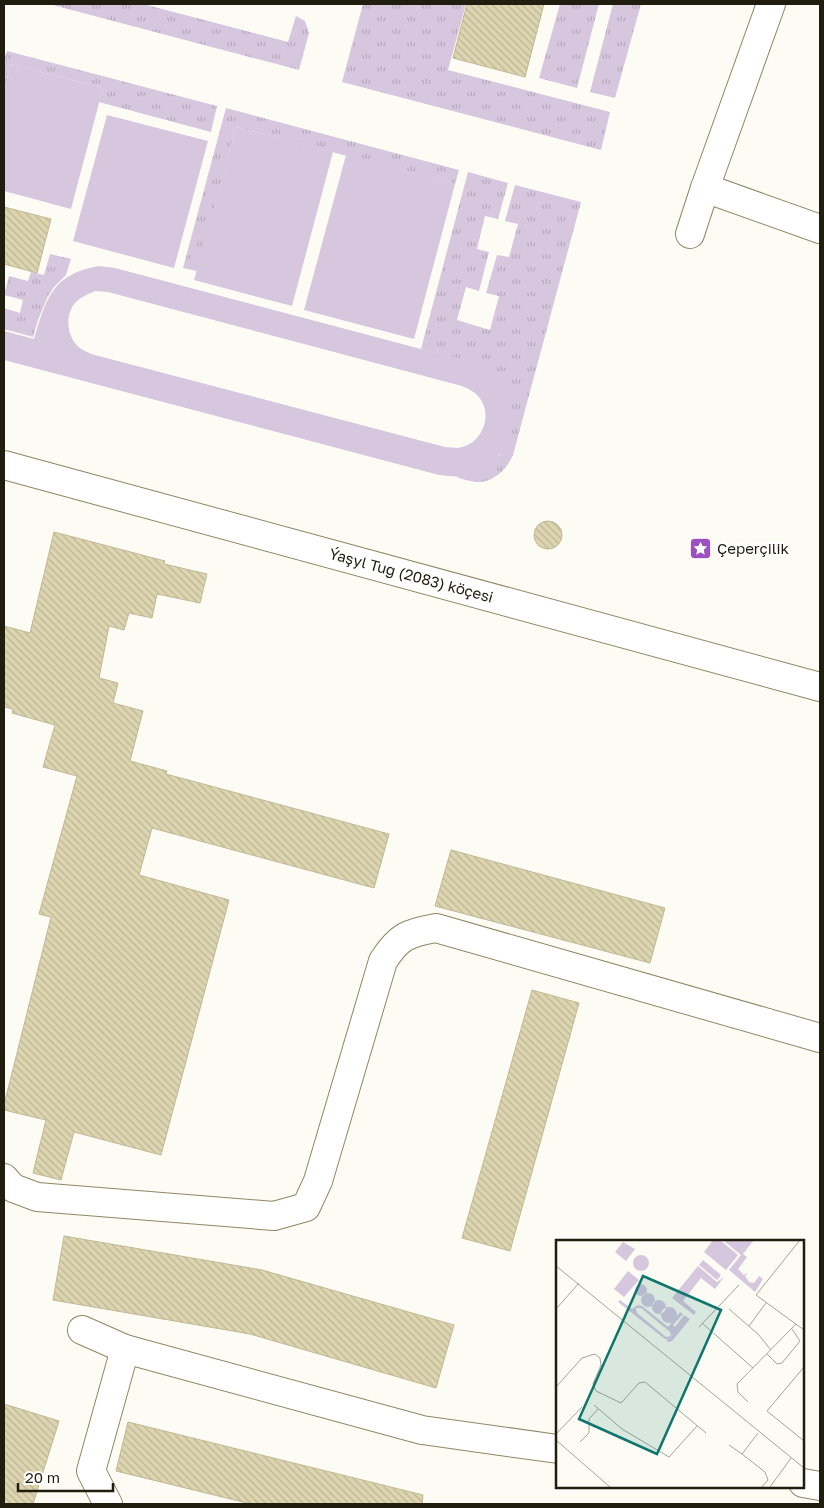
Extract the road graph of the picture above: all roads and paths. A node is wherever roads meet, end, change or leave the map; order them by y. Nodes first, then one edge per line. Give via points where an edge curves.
1 (770, 4) edge
2 (705, 188) junction
3 (820, 229) edge
4 (690, 234) dead end
5 (4, 465) edge
6 (820, 687) edge
7 (820, 1038) edge
8 (4, 1178) edge
9 (82, 1330) dead end
10 (125, 1349) junction
11 (556, 1449) edge
12 (804, 1483) edge
13 (820, 1486) edge
14 (108, 1504) edge

1 - 2 street
2 - 3 street
2 - 4 street
5 - 6 street, Ýaşyl Tug (2083) köçesi
7 - 8 street via 436,928 412,933 393,946 383,961 318,1181 306,1207 274,1216 36,1196 13,1188
9 - 10 street
10 - 11 street via 422,1430
10 - 14 street via 91,1471
12 - 13 street

